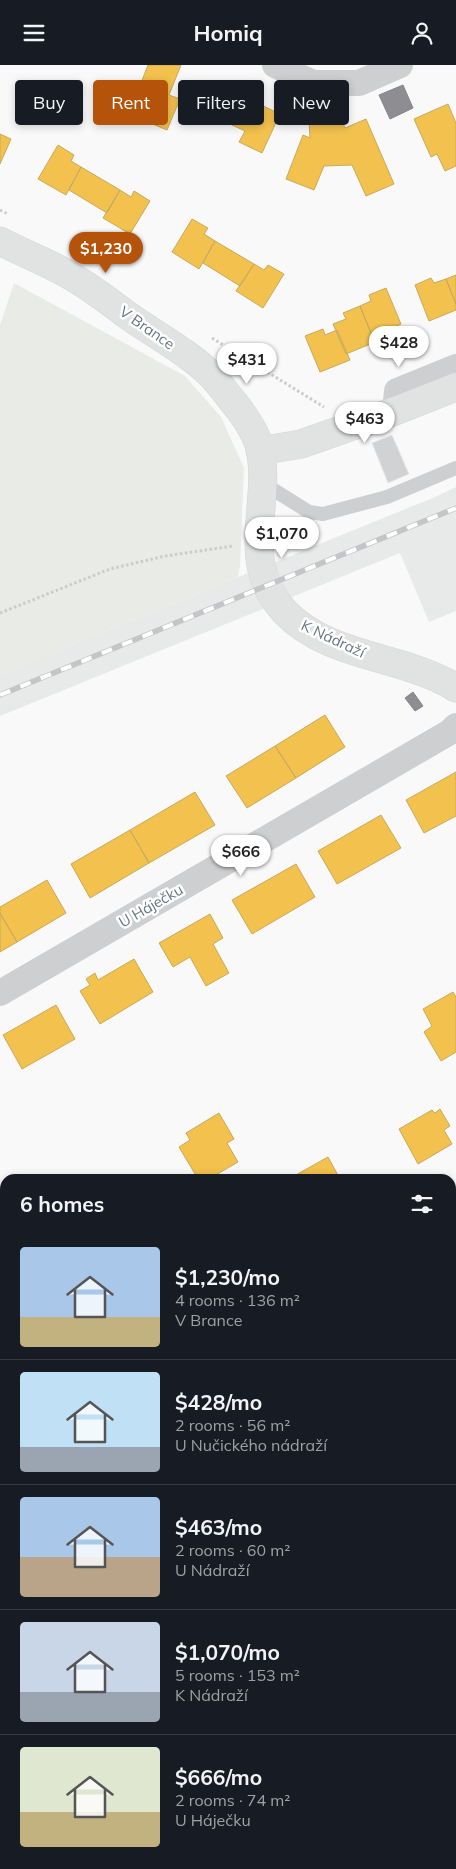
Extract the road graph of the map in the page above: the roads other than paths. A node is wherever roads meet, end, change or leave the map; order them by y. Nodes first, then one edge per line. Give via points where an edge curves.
1 (275, 65) edge
2 (400, 65) edge
3 (0, 241) edge
4 (456, 367) edge
5 (456, 387) edge
6 (395, 411) junction
7 (260, 451) junction
8 (456, 468) edge
9 (261, 482) junction
10 (456, 689) edge
11 (456, 726) edge
12 (0, 993) edge

1 - 2 street via 313,83 358,83
3 - 7 main road, V Brance via 70,276 212,376 246,420
4 - 6 street via 397,391
5 - 6 main road
6 - 7 main road via 301,444
7 - 9 main road, K Nádraží
8 - 9 lane via 387,497 323,514 309,512
9 - 10 main road, K Nádraží via 260,561 268,586 280,606 297,623 350,650 442,679
11 - 12 street, U Háječku

